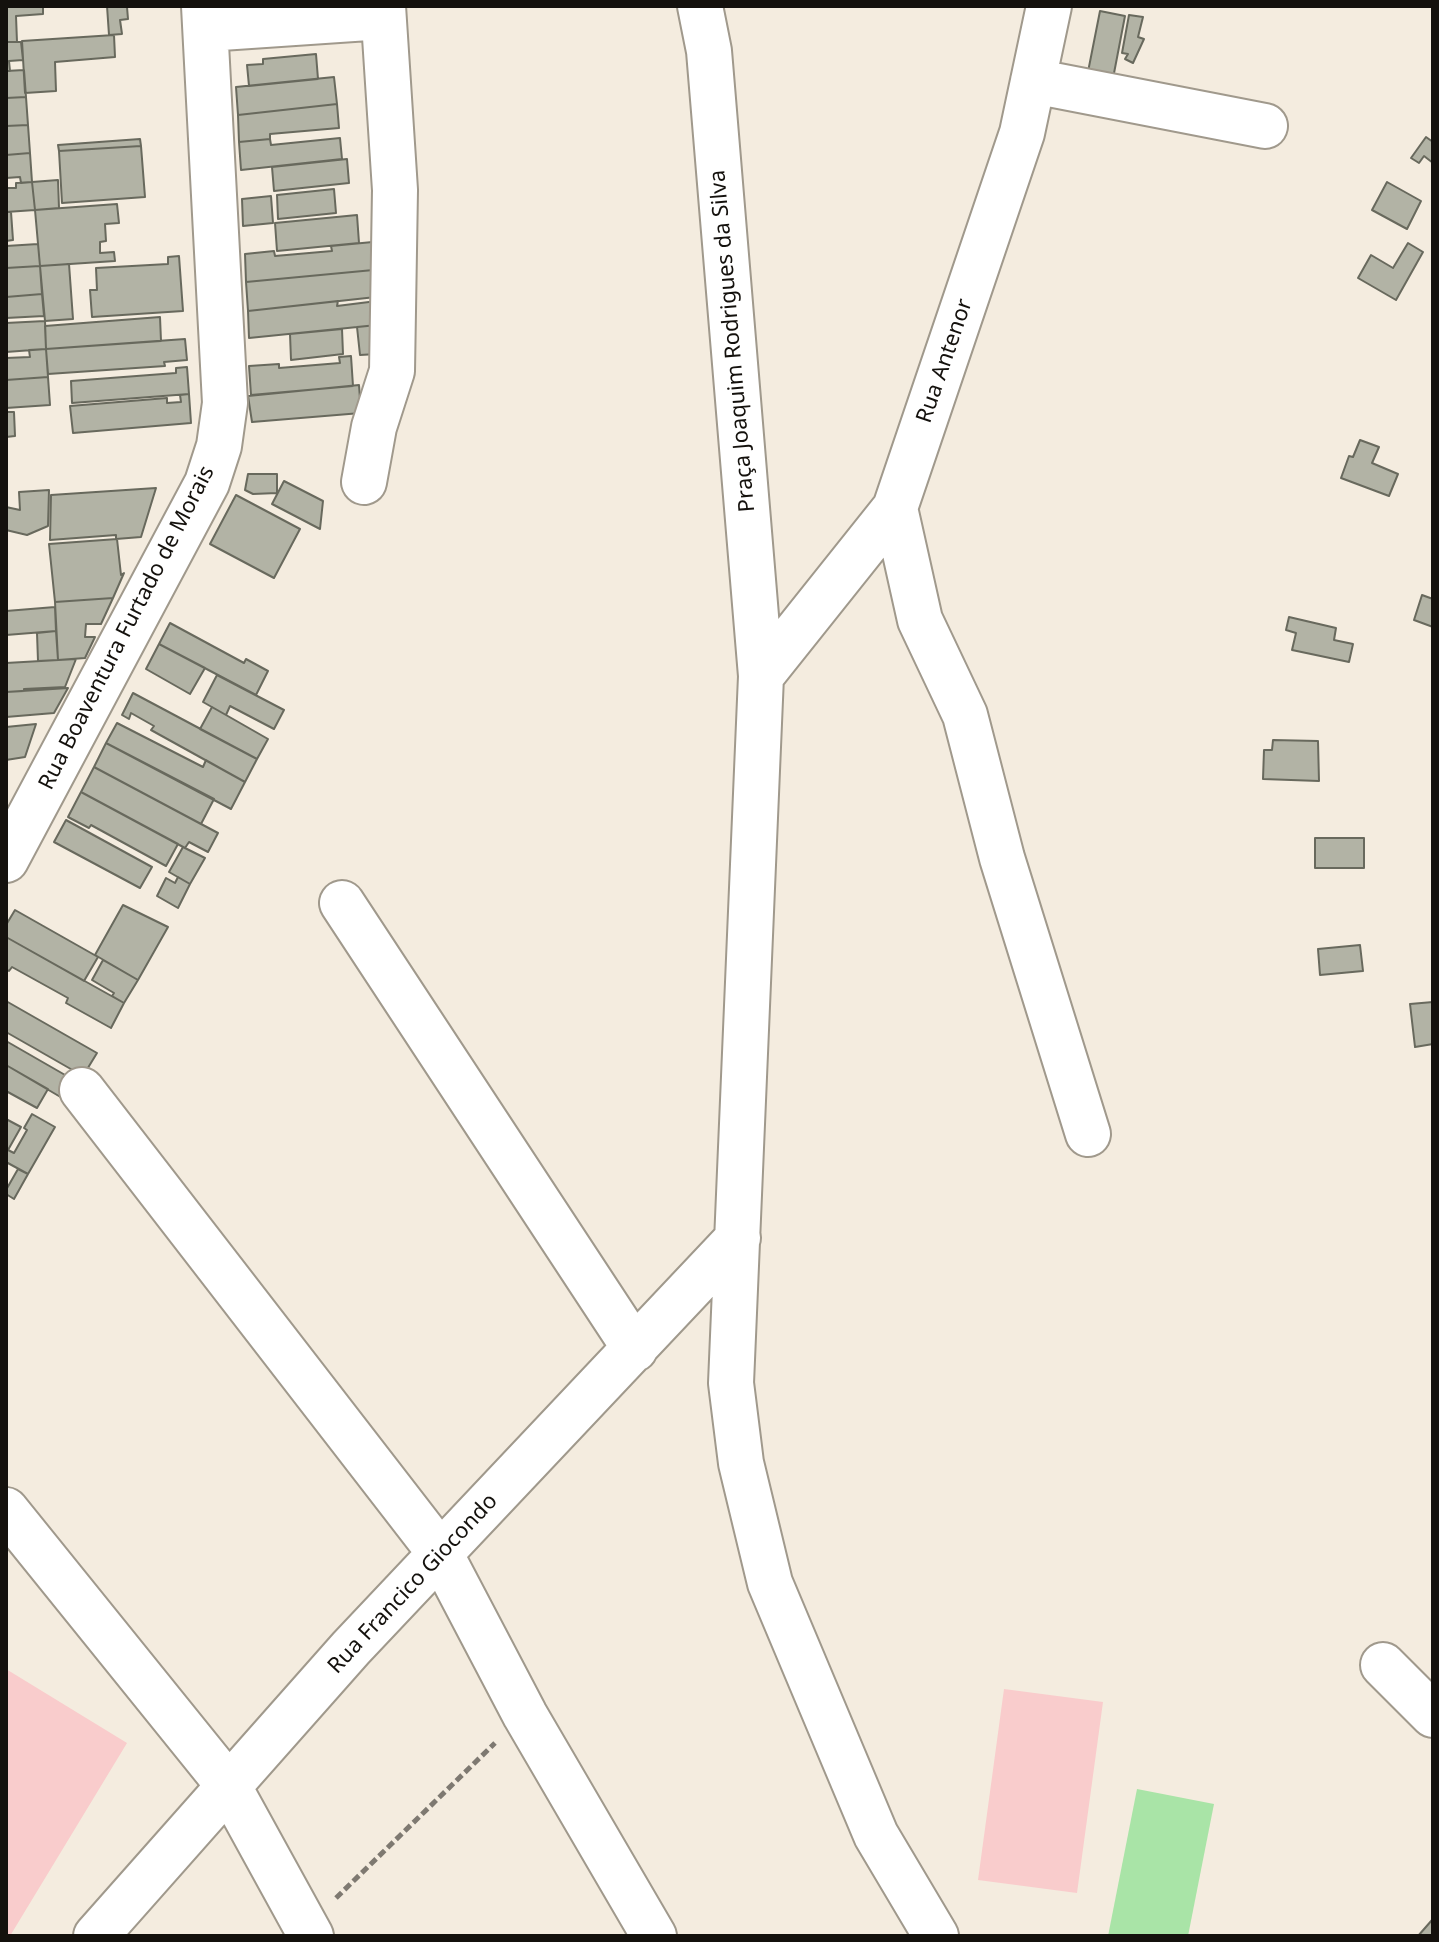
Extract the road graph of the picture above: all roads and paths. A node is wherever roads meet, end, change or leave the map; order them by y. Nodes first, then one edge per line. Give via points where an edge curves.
1 (700, 6) edge
2 (1049, 6) edge
3 (383, 12) edge
4 (205, 18) edge
5 (1033, 81) junction
6 (1265, 126) dead end
7 (364, 482) dead end
8 (895, 508) junction
9 (761, 676) junction
10 (6, 860) edge
11 (342, 903) dead end
12 (82, 1090) dead end
13 (1088, 1134) dead end
14 (738, 1238) junction
15 (635, 1349) junction
16 (6, 1510) edge
17 (440, 1553) junction
18 (1383, 1665) dead end
19 (525, 1715) junction
20 (1433, 1715) edge
21 (228, 1785) junction
22 (309, 1932) edge
23 (96, 1936) edge
24 (654, 1936) edge
25 (936, 1936) edge

1 - 9 street, Praça Joaquim Rodrigues da Silva via 709,51
2 - 5 street, Rua Antenor
3 - 4 street
3 - 7 street via 395,190 392,371
4 - 10 street, Rua Boaventura Furtado de Morais via 225,403 219,446 207,483
5 - 6 street
5 - 8 street, Rua Antenor via 1022,133
8 - 9 street, Rua Antenor
8 - 13 street via 920,620 965,715 1002,858
9 - 14 street, Praça Joaquim Rodrigues da Silva
11 - 15 street
12 - 17 street
14 - 15 street, Rua Francico Giocondo
14 - 25 street, Praça Joaquim Rodrigues da Silva via 731,1383 741,1463 770,1583 876,1835
15 - 17 street, Rua Francico Giocondo
16 - 21 street
17 - 19 street
17 - 21 street, Rua Francico Giocondo
18 - 20 street
19 - 22 path via 433,1801
19 - 24 street
21 - 22 street
21 - 23 street, Rua Francico Giocondo

